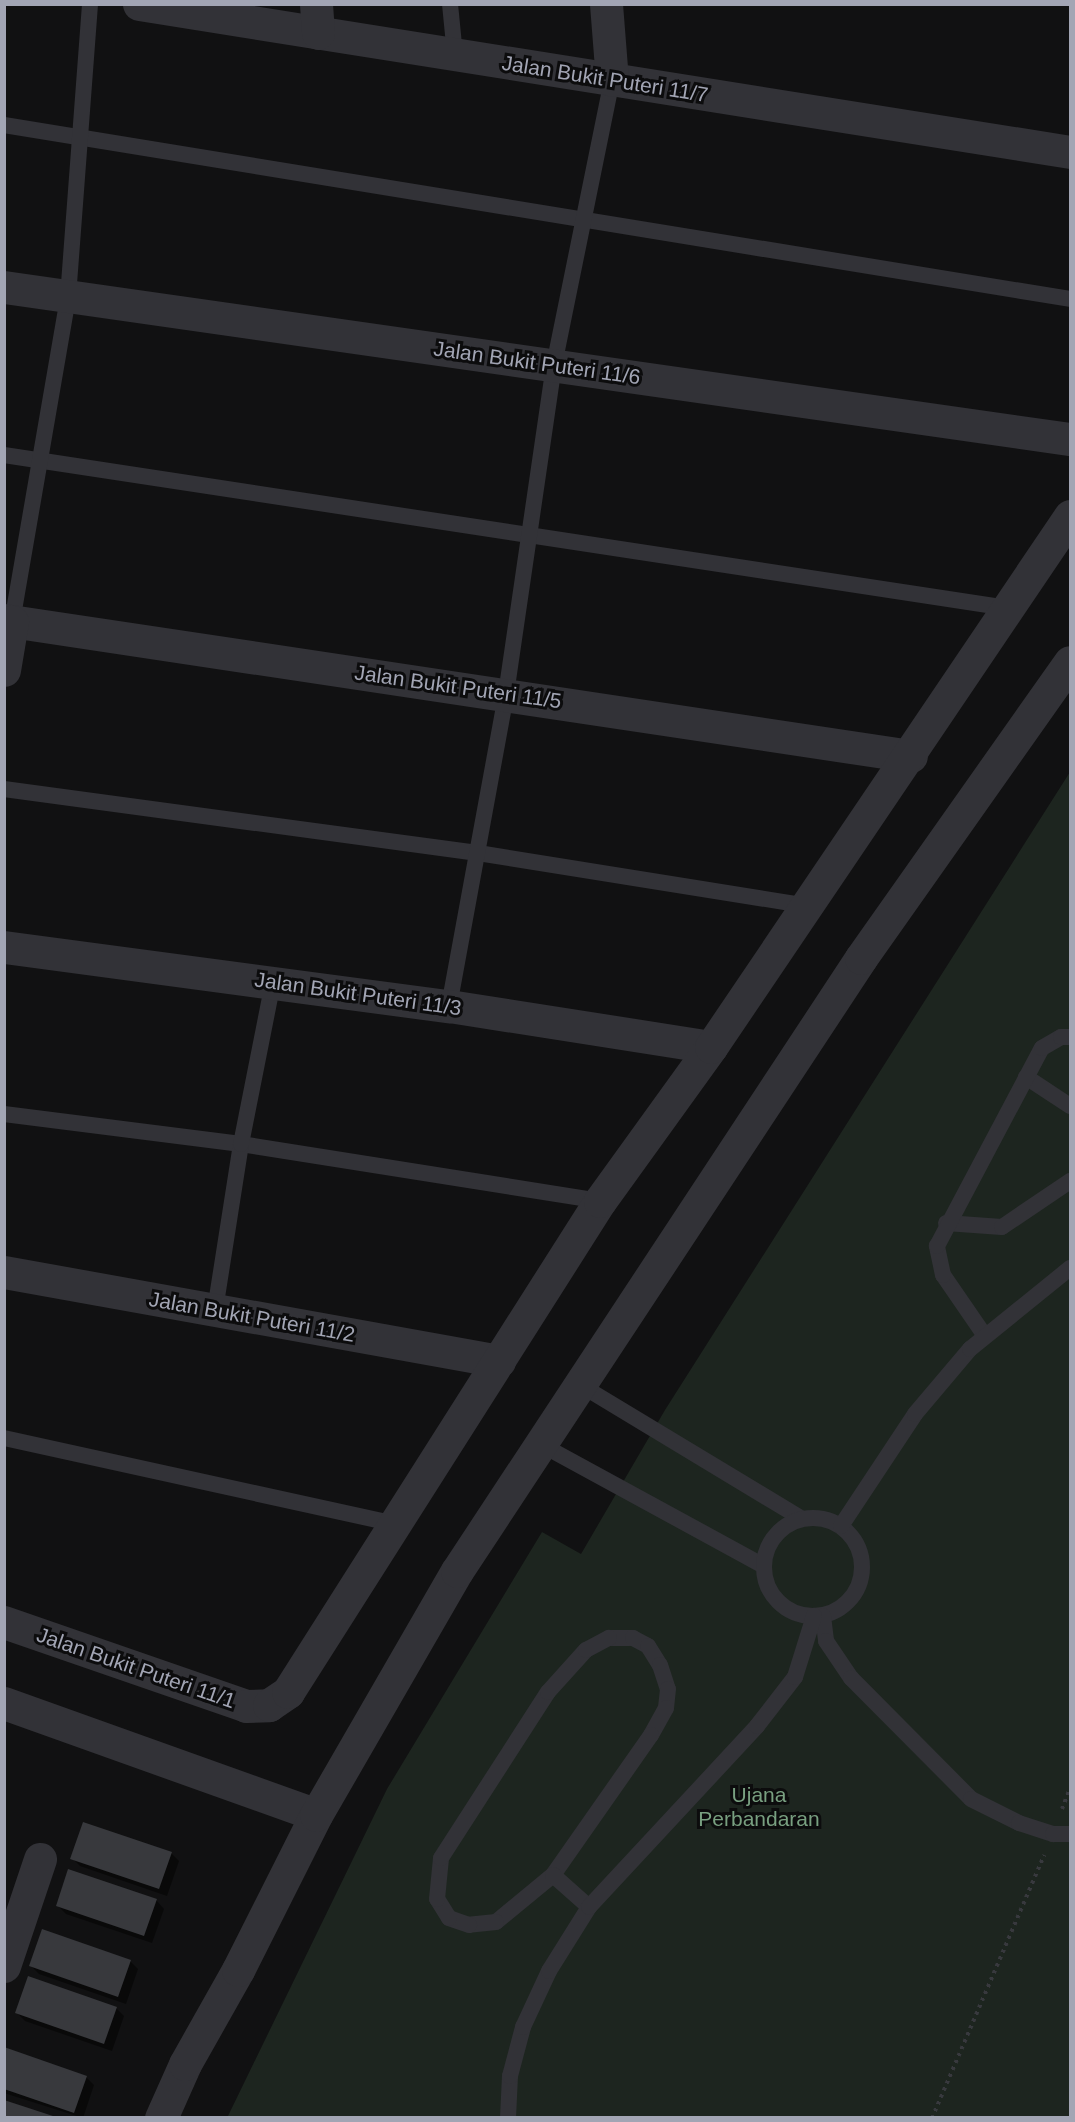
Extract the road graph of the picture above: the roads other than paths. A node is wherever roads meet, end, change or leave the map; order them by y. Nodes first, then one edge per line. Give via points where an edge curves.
1 (90, 4) edge
2 (450, 4) edge
3 (606, 4) edge
4 (152, 6) edge
5 (317, 19) edge
6 (455, 55) junction
7 (612, 80) junction
8 (4, 125) edge
9 (80, 137) junction
10 (1071, 153) edge
11 (584, 220) junction
12 (4, 287) edge
13 (68, 297) junction
14 (1071, 299) edge
15 (554, 365) junction
16 (1071, 439) edge
17 (4, 455) edge
18 (40, 461) junction
19 (1071, 516) edge
20 (528, 534) junction
21 (1007, 608) junction
22 (8, 621) edge
23 (1071, 662) edge
24 (4, 670) edge
25 (506, 694) junction
26 (911, 756) junction
27 (4, 789) edge
28 (478, 853) junction
29 (808, 906) junction
30 (4, 947) edge
31 (273, 982) junction
32 (449, 1006) junction
33 (1071, 1037) edge
34 (711, 1047) junction
35 (1026, 1077) junction
36 (1071, 1106) edge
37 (4, 1114) edge
38 (241, 1144) junction
39 (1071, 1181) edge
40 (600, 1201) junction
41 (946, 1223) junction
42 (1071, 1268) edge
43 (4, 1272) edge
44 (215, 1310) junction
45 (985, 1336) junction
46 (499, 1361) junction
47 (582, 1386) junction
48 (4, 1438) edge
49 (542, 1445) junction
50 (801, 1518) junction
51 (394, 1524) junction
52 (842, 1526) junction
53 (762, 1565) junction
54 (819, 1616) junction
55 (4, 1622) edge
56 (4, 1703) edge
57 (316, 1815) junction
58 (1071, 1834) edge
59 (40, 1859) dead end
60 (553, 1875) junction
61 (589, 1907) junction
62 (7, 1948) edge
63 (161, 2118) edge
64 (508, 2118) edge

1 - 9 lane
2 - 6 lane
3 - 7 street
4 - 5 street, Jalan Bukit Puteri 11/7
5 - 6 street, Jalan Bukit Puteri 11/7
6 - 7 street, Jalan Bukit Puteri 11/7
7 - 10 street, Jalan Bukit Puteri 11/7
7 - 11 lane
8 - 9 lane
9 - 11 lane
9 - 13 lane
11 - 14 lane
11 - 15 lane
12 - 13 street, Jalan Bukit Puteri 11/6
13 - 15 street, Jalan Bukit Puteri 11/6
13 - 18 lane
15 - 16 street, Jalan Bukit Puteri 11/6
15 - 20 lane
17 - 18 lane
18 - 20 lane
18 - 22 lane
19 - 21 street
20 - 21 lane
20 - 25 lane
21 - 26 street
22 - 24 street
22 - 25 street, Jalan Bukit Puteri 11/5
23 - 47 street via 861,958
25 - 26 street, Jalan Bukit Puteri 11/5
25 - 28 lane
26 - 29 street
27 - 28 lane
28 - 29 lane
28 - 32 lane
29 - 34 street
30 - 31 street, Jalan Bukit Puteri 11/3
31 - 32 street, Jalan Bukit Puteri 11/3
31 - 38 lane
32 - 34 street, Jalan Bukit Puteri 11/3
33 - 35 lane via 1061,1037 1042,1048
34 - 40 street
35 - 36 lane
35 - 41 lane
37 - 38 lane
38 - 40 lane
38 - 44 lane
39 - 41 lane via 1002,1227
40 - 46 street
41 - 45 lane via 937,1246 940,1268
42 - 45 lane
43 - 44 street, Jalan Bukit Puteri 11/2
44 - 46 street, Jalan Bukit Puteri 11/2
45 - 52 lane via 915,1414
46 - 51 street
47 - 49 street
47 - 50 lane
48 - 51 lane
49 - 53 lane
49 - 57 street via 457,1570
50 - 52 lane via 822,1518
50 - 53 lane via 782,1528 768,1544
51 - 55 street, Jalan Bukit Puteri 11/1 via 288,1692 269,1705 246,1706
52 - 54 lane via 855,1539 862,1557 862,1576 855,1594 841,1608
53 - 54 lane via 766,1585 777,1602 794,1613
54 - 58 lane via 826,1641 850,1678 971,1799 1019,1823 1053,1834
54 - 61 lane via 795,1677 757,1726
56 - 57 street
57 - 63 street via 238,1970 184,2064
59 - 62 street
60 - 60 lane via 651,1735 666,1707 669,1689 660,1665 648,1646 633,1638 609,1638 586,1650 548,1692 441,1858 437,1899 449,1918 469,1925 496,1922
60 - 61 lane
61 - 64 lane via 549,1971 523,2027 510,2076

